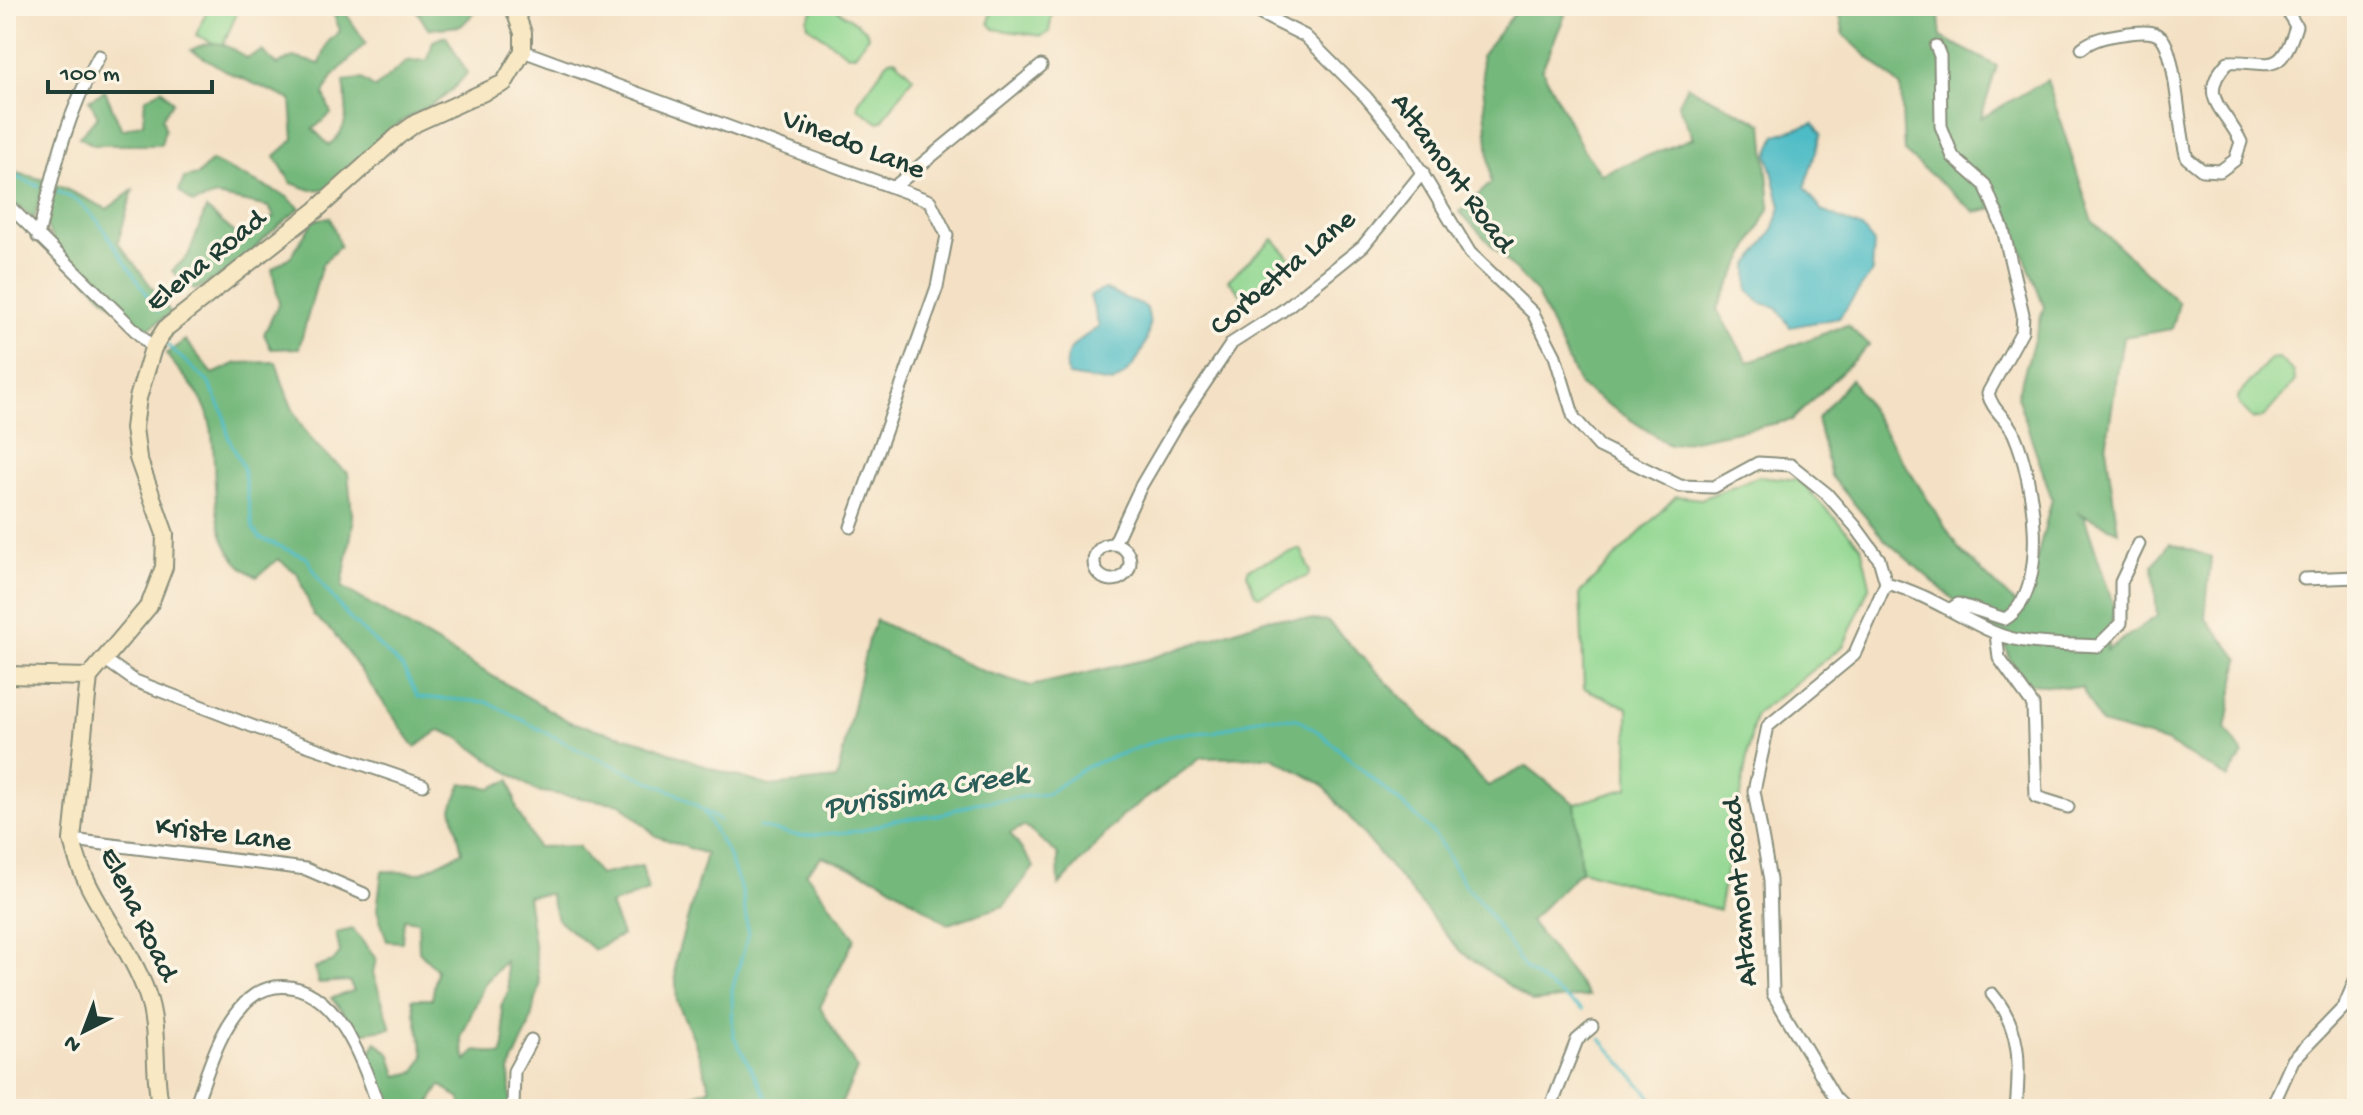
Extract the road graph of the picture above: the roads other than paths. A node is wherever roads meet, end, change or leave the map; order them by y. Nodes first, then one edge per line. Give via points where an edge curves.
1 (513, 6) edge
2 (1245, 6) edge
3 (2284, 6) edge
4 (1936, 46) dead end
5 (2082, 48) dead end
6 (523, 51) junction
7 (99, 56) dead end
8 (1041, 66) dead end
9 (1423, 172) junction
10 (894, 187) junction
11 (6, 203) edge
12 (38, 237) junction
13 (153, 348) junction
14 (851, 527) dead end
15 (1114, 544) dead end
16 (2139, 544) dead end
17 (2357, 577) edge
18 (2304, 579) dead end
19 (1886, 583) junction
20 (1949, 610) junction
21 (1996, 634) junction
22 (104, 659) junction
23 (6, 675) edge
24 (89, 677) junction
25 (423, 785) dead end
26 (2068, 807) dead end
27 (72, 840) junction
28 (364, 894) dead end
29 (2357, 976) edge
30 (1992, 994) dead end
31 (1592, 1027) dead end
32 (531, 1040) dead end
33 (161, 1109) edge
34 (194, 1109) edge
35 (379, 1109) edge
36 (513, 1109) edge
37 (1550, 1109) edge
38 (1846, 1109) edge
39 (2016, 1109) edge
40 (2271, 1109) edge

1 - 6 street
2 - 9 street, Altamont Road via 1305,36 1366,97
3 - 5 street via 2296,26 2278,61 2265,67 2228,62 2214,76 2217,107 2241,142 2235,160 2220,171 2202,170 2187,158 2164,41 2141,32 2094,39
4 - 20 street via 1941,126 1953,157 1985,185 2003,229 2023,314 2022,331 1988,393 1991,406 2013,430 2036,516 2031,582 2020,611 2005,619 1958,604
6 - 10 street, Vinedo Lane
6 - 13 street, Elena Road via 504,83 398,136 316,210 166,328
7 - 12 street via 61,140
8 - 10 street
9 - 15 street, Corbetta Lane via 1363,246 1282,311 1232,343 1156,461
9 - 19 street, Altamont Road via 1470,253 1533,313 1555,356 1574,418 1599,446 1680,486 1714,487 1758,463 1791,465 1855,526 1879,559
10 - 14 street, Vinedo Lane via 930,201 947,235 937,287
11 - 12 street
12 - 13 street
13 - 22 street, Elena Road via 134,428 138,458 165,534 164,567 149,606
16 - 21 street via 2121,582 2121,623 2098,646
17 - 18 street
19 - 20 street via 1911,589
19 - 38 street, Altamont Road via 1854,655 1768,726 1754,791 1770,880 1773,994
20 - 21 street
21 - 26 street via 1999,658 2033,705 2036,797
22 - 24 street, Elena Road
22 - 25 street via 135,681
23 - 24 street
24 - 27 street, Elena Road
27 - 28 street, Kriste Lane via 306,869
27 - 33 street, Elena Road via 79,864 146,992 153,1014
29 - 40 street via 2344,1007 2293,1060
30 - 39 street via 2007,1011 2015,1032 2020,1065
31 - 37 street via 1577,1040
32 - 36 street via 514,1071
34 - 35 street via 242,1005 254,994 283,986 305,992 334,1017 357,1052

